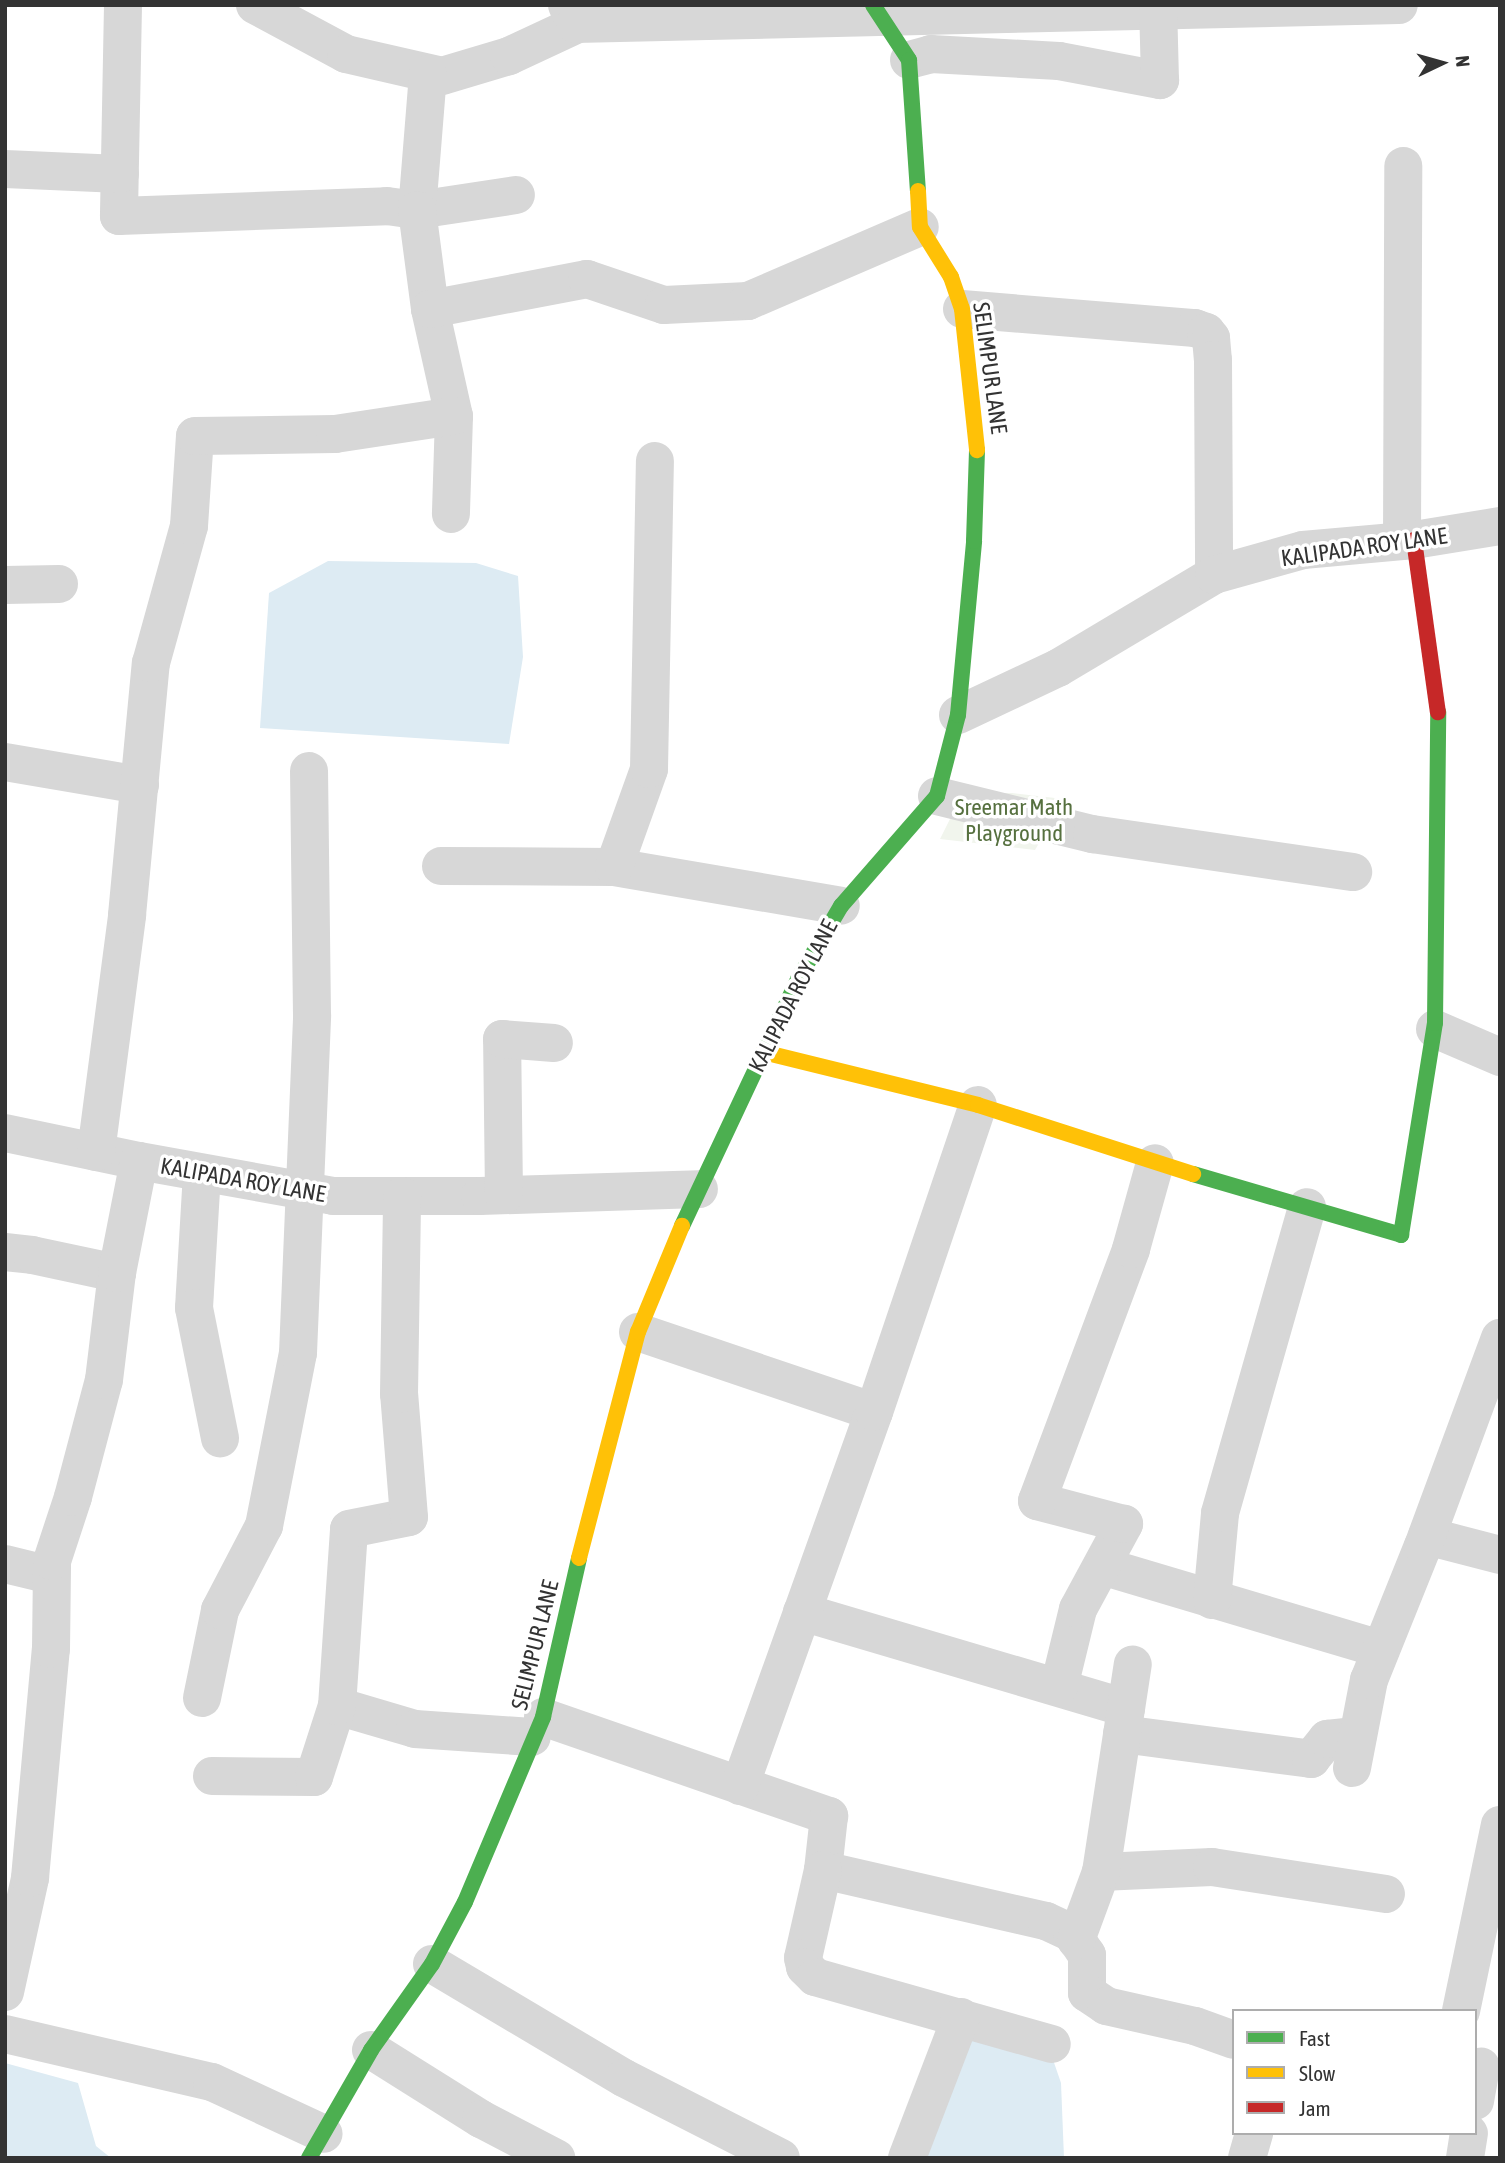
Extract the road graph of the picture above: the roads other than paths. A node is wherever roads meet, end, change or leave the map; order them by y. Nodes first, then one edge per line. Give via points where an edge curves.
1 (123, 5) edge
2 (255, 5) edge
3 (618, 5) edge
4 (873, 5) edge
5 (1158, 5) edge
6 (1399, 5) edge
7 (571, 15) edge
8 (294, 16) edge
9 (909, 60) junction
10 (428, 74) junction
11 (1403, 166) dead end
12 (5, 169) edge
13 (120, 174) junction
14 (516, 195) dead end
15 (417, 210) junction
16 (920, 227) junction
17 (430, 309) junction
18 (962, 309) junction
19 (454, 416) junction
20 (655, 461) dead end
21 (451, 514) dead end
22 (1500, 526) edge
23 (1408, 541) junction
24 (1214, 575) junction
25 (59, 584) dead end
26 (5, 585) edge
27 (958, 715) junction
28 (5, 762) edge
29 (309, 771) dead end
30 (140, 785) junction
31 (937, 796) junction
32 (441, 866) dead end
33 (614, 867) junction
34 (1353, 872) dead end
35 (841, 906) junction
36 (1435, 1029) junction
37 (554, 1043) dead end
38 (763, 1052) junction
39 (1500, 1057) edge
40 (978, 1105) junction
41 (6, 1141) edge
42 (96, 1152) junction
43 (139, 1161) junction
44 (1155, 1163) junction
45 (202, 1173) junction
46 (699, 1188) junction
47 (305, 1191) junction
48 (504, 1195) junction
49 (402, 1196) junction
50 (1307, 1207) junction
51 (5, 1252) edge
52 (117, 1273) junction
53 (638, 1332) junction
54 (1500, 1338) edge
55 (874, 1412) junction
56 (220, 1438) dead end
57 (1427, 1536) junction
58 (1500, 1555) edge
59 (5, 1564) edge
60 (1102, 1566) junction
61 (50, 1575) junction
62 (1212, 1600) junction
63 (802, 1612) junction
64 (1381, 1649) junction
65 (1133, 1664) dead end
66 (1059, 1687) junction
67 (202, 1698) dead end
68 (337, 1706) junction
69 (1124, 1721) junction
70 (538, 1727) junction
71 (212, 1776) dead end
72 (740, 1786) junction
73 (1500, 1825) edge
74 (823, 1870) junction
75 (1101, 1872) junction
76 (18, 1874) edge
77 (1386, 1894) dead end
78 (1076, 1940) junction
79 (432, 1964) junction
80 (5, 1992) edge
81 (1461, 2009) edge
82 (961, 2017) junction
83 (5, 2034) edge
84 (1232, 2038) edge
85 (1052, 2044) dead end
86 (371, 2050) junction
87 (1253, 2135) edge
88 (1469, 2135) edge
89 (317, 2146) edge
90 (556, 2158) edge
91 (781, 2158) edge
92 (907, 2158) edge
93 (1247, 2158) edge
94 (1465, 2158) edge

1 - 13 street
2 - 8 street
3 - 7 street
4 - 9 street, SELIMPUR LANE
5 - 9 street via 1160,80 1059,61 931,54
6 - 7 street
7 - 10 street via 509,56 442,76
8 - 10 street via 346,54
9 - 16 street, SELIMPUR LANE
10 - 15 street
11 - 23 street
12 - 13 street
13 - 15 street via 119,216 387,206
14 - 15 street
15 - 17 street
16 - 17 street via 748,301 664,305 587,279
16 - 18 street, SELIMPUR LANE via 951,277
17 - 19 street
18 - 24 street via 1206,332 1213,360
18 - 27 street, SELIMPUR LANE via 977,449 974,541
19 - 21 street
19 - 30 street via 335,434 195,436 189,526 151,663
20 - 33 street via 649,769
22 - 23 street, KALIPADA ROY LANE
23 - 24 street, KALIPADA ROY LANE via 1303,550
23 - 36 street via 1439,716
24 - 27 street, KALIPADA ROY LANE via 1058,668
25 - 26 street
27 - 31 street, KALIPADA ROY LANE
28 - 30 street
29 - 47 street via 312,1016
30 - 42 street
31 - 34 street via 1092,834
31 - 35 street, KALIPADA ROY LANE
32 - 33 street
33 - 35 street
35 - 38 street, KALIPADA ROY LANE via 798,979
36 - 39 street
36 - 50 street via 1402,1235
37 - 48 street via 502,1039
38 - 40 street
38 - 46 street, KALIPADA ROY LANE
40 - 44 street
40 - 55 street
41 - 42 street, KALIPADA ROY LANE
42 - 43 street, KALIPADA ROY LANE
43 - 45 street, KALIPADA ROY LANE
43 - 52 street
44 - 50 street
44 - 60 street via 1131,1249 1037,1501 1124,1524
45 - 47 street, KALIPADA ROY LANE
45 - 56 street via 194,1308
46 - 48 street, KALIPADA ROY LANE
46 - 53 street, SELIMPUR LANE
47 - 49 street, KALIPADA ROY LANE via 333,1196
47 - 67 street via 298,1353 264,1526 220,1610
48 - 49 street, KALIPADA ROY LANE
49 - 68 street via 399,1394 409,1517 349,1529
50 - 62 street via 1220,1513
51 - 52 street
52 - 61 street via 104,1380
53 - 55 street
53 - 70 street, SELIMPUR LANE
54 - 57 street
55 - 63 street
57 - 58 street
57 - 64 street
59 - 61 street
60 - 62 street
60 - 66 street via 1077,1609
61 - 76 street via 51,1649
62 - 64 street
63 - 66 street
63 - 72 street
64 - 69 street via 1369,1680 1355,1752 1327,1739 1311,1759
65 - 69 street
66 - 69 street
68 - 70 street via 415,1728
68 - 71 street via 314,1777
69 - 75 street
70 - 72 street
70 - 79 street, SELIMPUR LANE via 465,1902
72 - 74 street via 829,1816
73 - 81 street
74 - 78 street via 1046,1921 1072,1933
74 - 82 street via 803,1958 809,1972
75 - 77 street via 1212,1867
75 - 78 street
76 - 80 street
78 - 84 street via 1087,1955 1087,1993 1106,2006
79 - 86 street, SELIMPUR LANE
79 - 91 street via 624,2078
82 - 85 street
82 - 92 street
83 - 89 street via 212,2082
86 - 89 street, SELIMPUR LANE
86 - 90 street via 481,2119
87 - 93 street
88 - 94 street

